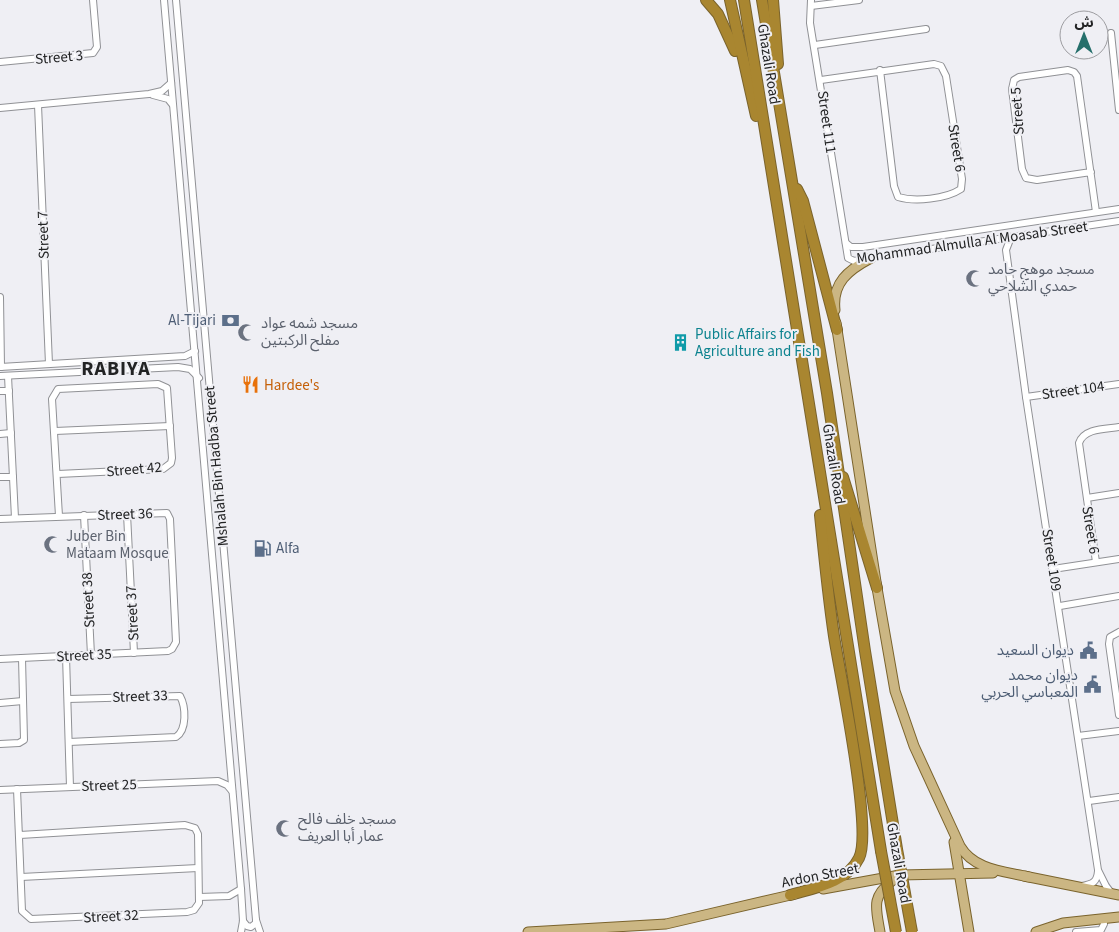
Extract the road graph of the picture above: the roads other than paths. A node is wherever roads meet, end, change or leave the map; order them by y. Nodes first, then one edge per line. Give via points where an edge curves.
1 (93, 0) edge
2 (164, 0) edge
3 (176, 0) edge
4 (706, 0) edge
5 (730, 0) edge
6 (744, 0) edge
7 (762, 0) edge
8 (773, 0) edge
9 (859, 0) edge
10 (811, 3) edge
11 (926, 29) dead end
12 (1111, 33) dead end
13 (815, 45) junction
14 (0, 62) edge
15 (880, 70) junction
16 (821, 80) junction
17 (171, 83) junction
18 (748, 87) junction
19 (149, 94) junction
20 (172, 104) junction
21 (38, 105) junction
22 (0, 108) edge
23 (1119, 110) edge
24 (780, 112) junction
25 (769, 163) junction
26 (1091, 172) junction
27 (792, 179) junction
28 (1119, 209) edge
29 (1096, 212) junction
30 (1119, 221) edge
31 (1011, 237) junction
32 (997, 239) junction
33 (846, 243) junction
34 (894, 243) junction
35 (1006, 250) junction
36 (896, 255) junction
37 (871, 258) junction
38 (190, 292) junction
39 (201, 292) junction
40 (0, 297) edge
41 (203, 310) junction
42 (191, 312) junction
43 (837, 330) junction
44 (195, 351) junction
45 (95, 361) junction
46 (49, 364) junction
47 (0, 367) edge
48 (96, 371) junction
49 (0, 376) edge
50 (8, 376) junction
51 (198, 378) junction
52 (1119, 384) edge
53 (0, 391) edge
54 (9, 391) junction
55 (1026, 397) junction
56 (170, 426) junction
57 (1119, 427) edge
58 (55, 432) junction
59 (11, 433) junction
60 (0, 434) edge
61 (816, 452) junction
62 (836, 459) junction
63 (58, 474) junction
64 (0, 477) edge
65 (13, 477) junction
66 (1119, 493) edge
67 (1087, 498) junction
68 (127, 514) junction
69 (84, 515) junction
70 (59, 516) junction
71 (15, 518) junction
72 (0, 519) edge
73 (1119, 559) edge
74 (1096, 562) junction
75 (1054, 569) junction
76 (877, 588) junction
77 (1119, 596) edge
78 (1060, 606) junction
79 (1119, 632) edge
80 (168, 651) joint
81 (134, 653) junction
82 (91, 655) junction
83 (66, 656) junction
84 (22, 658) junction
85 (0, 659) edge
86 (234, 675) junction
87 (222, 676) junction
88 (68, 699) junction
89 (0, 702) edge
90 (23, 702) junction
91 (1119, 715) edge
92 (1119, 731) edge
93 (1078, 736) junction
94 (69, 742) junction
95 (0, 744) edge
96 (231, 767) junction
97 (218, 781) junction
98 (70, 787) junction
99 (17, 789) junction
100 (0, 790) edge
101 (233, 793) junction
102 (1119, 797) edge
103 (1089, 801) junction
104 (952, 830) junction
105 (20, 835) junction
106 (198, 868) junction
107 (1098, 870) junction
108 (960, 873) junction
109 (942, 874) junction
110 (900, 875) junction
111 (21, 877) junction
112 (1029, 877) junction
113 (1077, 888) junction
114 (242, 889) junction
115 (790, 895) junction
116 (1116, 895) edge
117 (199, 897) junction
118 (965, 906) junction
119 (1119, 917) edge
120 (1103, 918) junction
121 (256, 920) junction
122 (243, 921) junction
123 (612, 930) edge
124 (241, 932) edge
125 (260, 932) edge
126 (528, 932) edge
127 (880, 932) edge
128 (896, 932) edge
129 (912, 932) edge
130 (969, 932) edge
131 (1036, 932) edge
132 (1076, 932) edge

1 - 14 street, Street 3 via 97,47 93,53
2 - 17 street, Mshalah Bin Hadba Street
3 - 39 street, Mshalah Bin Hadba Street
4 - 18 highway via 724,26
5 - 18 highway
6 - 25 highway, Ghazali Road
7 - 24 highway, Ghazali Road
8 - 24 highway
9 - 10 street
10 - 13 street, Street 111 via 810,23
11 - 13 street
12 - 23 street
13 - 16 street, Street 111
15 - 15 street, Street 6 via 934,64 944,71 962,179 961,189 954,194 909,200 898,196 894,186
15 - 16 street, Street 6
16 - 33 street, Street 111
17 - 19 street
17 - 20 street, Mshalah Bin Hadba Street
18 - 25 highway
19 - 20 street via 163,96
19 - 21 street
20 - 38 street, Mshalah Bin Hadba Street
21 - 22 street
21 - 46 street, Street 7
24 - 27 highway, Ghazali Road
25 - 61 highway, Ghazali Road
26 - 26 street, Street 5 via 1074,72 1068,70 1014,80 1022,169 1026,178 1037,180
26 - 29 street, Street 5
27 - 43 highway via 802,200
27 - 62 highway, Ghazali Road
28 - 29 street, Mohammad Almulla Al Moasab Street
29 - 34 street, Mohammad Almulla Al Moasab Street
30 - 31 street, Mohammad Almulla Al Moasab Street
31 - 32 street, Mohammad Almulla Al Moasab Street
31 - 35 street, Street 109
32 - 35 street
32 - 36 street, Mohammad Almulla Al Moasab Street
33 - 34 street, Mohammad Almulla Al Moasab Street via 855,248
33 - 37 street, Mohammad Almulla Al Moasab Street via 850,260
34 - 36 street
35 - 55 street, Street 109
36 - 37 street, Mohammad Almulla Al Moasab Street
37 - 43 main road via 853,268 838,284 834,298
38 - 39 street via 196,297
38 - 42 street, Mshalah Bin Hadba Street
39 - 41 street, Mshalah Bin Hadba Street
40 - 47 street
41 - 42 street via 197,308
41 - 86 street, Mshalah Bin Hadba Street
42 - 44 street, Mshalah Bin Hadba Street
43 - 76 main road
44 - 45 street via 185,356
44 - 51 street, Mshalah Bin Hadba Street
45 - 46 street
45 - 48 street via 99,366
46 - 47 street
48 - 50 street
48 - 51 street via 178,367 190,369
49 - 50 street
50 - 54 street
51 - 87 street, Mshalah Bin Hadba Street
52 - 55 street, Street 104
53 - 54 street
54 - 59 street
55 - 75 street, Street 109
56 - 58 street
56 - 58 street, Street 42 via 169,392 164,385 63,387 52,399
56 - 63 street, Street 42 via 171,463 163,469
57 - 67 street, Street 6 via 1087,433 1080,438 1078,449
58 - 63 street, Street 42
59 - 60 street
59 - 65 street
61 - 115 highway via 834,634 864,840 859,859 847,873
61 - 128 highway, Ghazali Road, bridge
62 - 76 highway via 849,491
62 - 129 highway, Ghazali Road, bridge
63 - 70 street, Street 42
64 - 65 street
65 - 71 street
66 - 67 street, Street 6
67 - 74 street, Street 6
68 - 69 street, Street 36
68 - 80 street, Street 36 via 164,512 169,516 176,642
68 - 81 street, Street 37
69 - 70 street, Street 36
69 - 82 street, Street 38
70 - 71 street, Street 36
71 - 72 street, Street 36
73 - 74 street, Street 6
74 - 75 street, Street 6
75 - 78 street, Street 109
76 - 104 main road via 901,710
77 - 78 street
78 - 93 street, Street 109
79 - 91 street via 1110,637 1109,644
80 - 81 street, Street 35
81 - 82 street, Street 35
82 - 83 street, Street 35
83 - 84 street, Street 35
83 - 88 street
84 - 85 street, Street 35
84 - 90 street
86 - 87 street via 228,670
86 - 121 street, Mshalah Bin Hadba Street
87 - 96 street, Mshalah Bin Hadba Street
88 - 94 street
88 - 94 street, Street 33 via 180,696 184,728 176,737
89 - 90 street
90 - 95 street via 24,740
92 - 93 street
93 - 103 street, Street 109
94 - 98 street
96 - 97 street
96 - 101 street, Mshalah Bin Hadba Street
97 - 98 street, Street 25
97 - 101 street
98 - 99 street, Street 25
99 - 100 street, Street 25
99 - 105 street, Street 32
101 - 114 street, Mshalah Bin Hadba Street
102 - 103 street
103 - 107 street, Street 109
104 - 108 main road
104 - 112 main road via 972,862
105 - 106 street via 185,825 195,828 198,834
105 - 111 street, Street 32
106 - 111 street
106 - 117 street
107 - 113 street via 1097,879 1092,884
107 - 116 street, Street 109 via 1106,886
108 - 109 main road, Ardon Street
108 - 112 main road, Ardon Street via 989,872
108 - 118 main road
109 - 110 main road, Ardon Street
109 - 118 main road via 956,883
110 - 115 main road, Ardon Street
110 - 127 main road via 878,896 876,907
111 - 117 street, Street 32 via 22,911 31,919 187,912 197,907
112 - 113 main road, Ardon Street
113 - 116 main road, Ardon Street
114 - 117 street via 229,896
114 - 122 street, Mshalah Bin Hadba Street
115 - 123 main road, Ardon Street via 683,921
118 - 130 main road
119 - 120 main road
120 - 131 main road via 1063,923
120 - 132 street via 1101,930
121 - 122 street via 250,927
121 - 125 street, Mshalah Bin Hadba Street
122 - 124 street, Mshalah Bin Hadba Street
123 - 126 main road, Ardon Street

